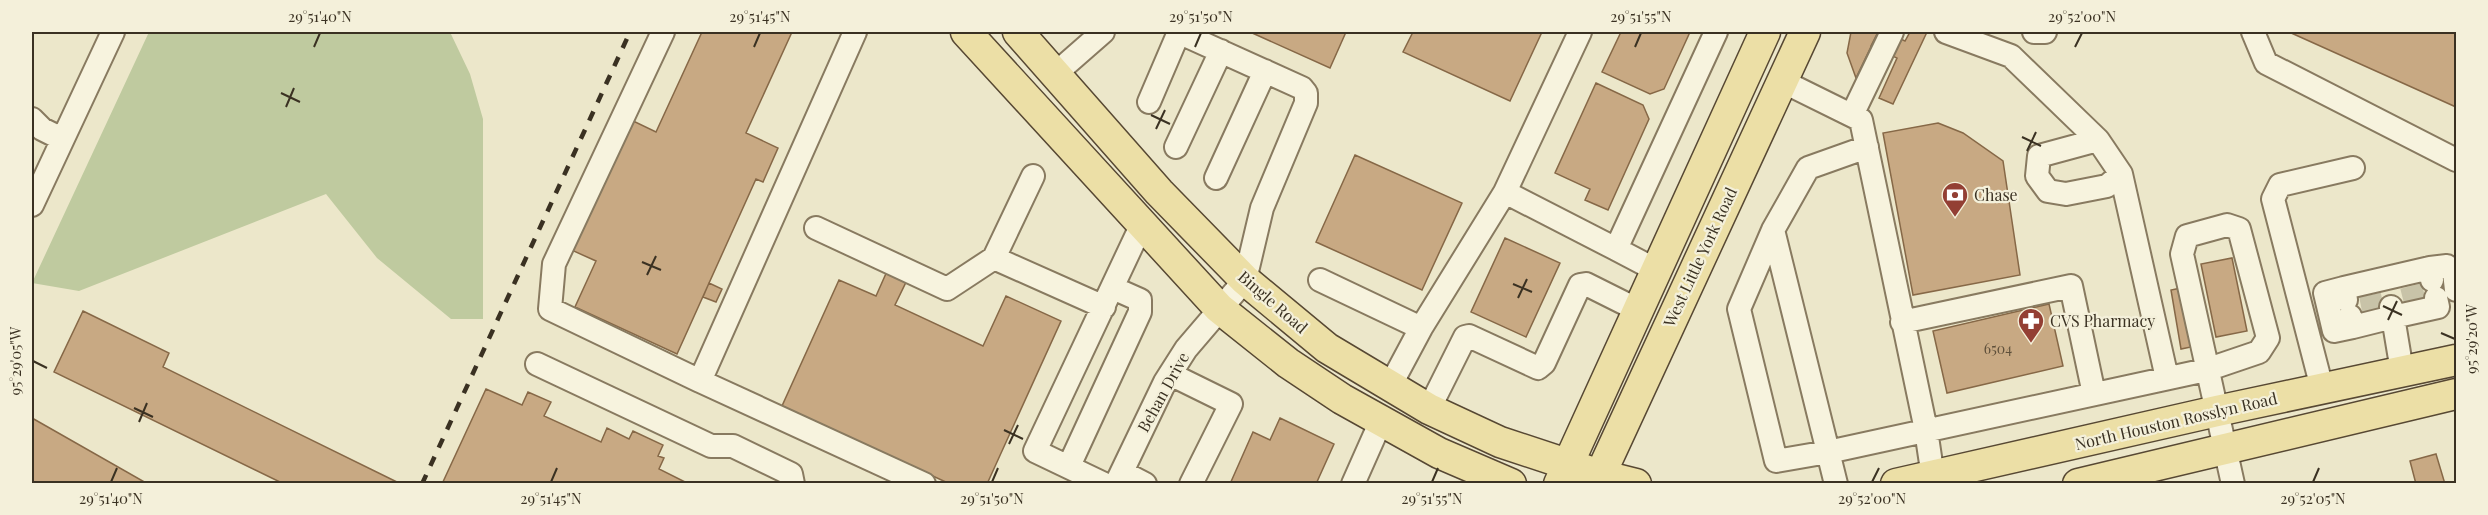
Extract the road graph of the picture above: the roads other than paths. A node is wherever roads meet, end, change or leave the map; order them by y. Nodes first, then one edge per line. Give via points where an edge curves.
1 (113, 32) edge
2 (663, 32) edge
3 (855, 32) edge
4 (966, 32) edge
5 (1017, 32) edge
6 (1103, 32) edge
7 (1178, 32) edge
8 (1580, 32) edge
9 (1716, 32) edge
10 (1765, 32) edge
11 (1805, 32) edge
12 (1892, 32) edge
13 (1947, 32) edge
14 (2034, 32) edge
15 (2045, 32) edge
16 (2253, 32) edge
17 (1221, 51) junction
18 (1748, 67) junction
19 (1265, 71) junction
20 (1055, 74) junction
21 (1782, 81) junction
22 (1149, 102) dead end
23 (1852, 115) junction
24 (32, 119) edge
25 (62, 138) junction
26 (2098, 140) junction
27 (1176, 147) dead end
28 (1867, 147) junction
29 (2457, 160) edge
30 (2353, 168) dead end
31 (2121, 174) junction
32 (1033, 176) dead end
33 (1216, 178) dead end
34 (1505, 192) junction
35 (32, 205) edge
36 (1142, 224) junction
37 (816, 228) dead end
38 (1773, 230) junction
39 (1616, 249) junction
40 (994, 258) junction
41 (1656, 270) junction
42 (1245, 280) junction
43 (1320, 280) dead end
44 (2430, 291) edge
45 (1108, 297) junction
46 (2298, 300) junction
47 (2380, 300) junction
48 (2344, 305) junction
49 (1219, 308) junction
50 (1638, 310) junction
51 (1902, 322) junction
52 (1421, 328) junction
53 (2457, 360) edge
54 (537, 364) dead end
55 (2206, 370) junction
56 (2402, 371) junction
57 (1170, 374) junction
58 (2167, 378) junction
59 (700, 381) junction
60 (1390, 386) junction
61 (2322, 388) junction
62 (2094, 394) junction
63 (2457, 394) edge
64 (1429, 410) junction
65 (2217, 411) junction
66 (1381, 421) junction
67 (1926, 430) junction
68 (2225, 450) junction
69 (1828, 452) junction
70 (1069, 466) junction
71 (1564, 474) edge
72 (1473, 476) edge
73 (1933, 477) junction
74 (1598, 479) edge
75 (1114, 480) edge
76 (793, 483) edge
77 (924, 483) edge
78 (1145, 483) edge
79 (1191, 483) edge
80 (1353, 483) edge
81 (1511, 483) edge
82 (1636, 483) edge
83 (1836, 483) edge
84 (1896, 483) edge
85 (2078, 483) edge
86 (2233, 483) edge

1 - 25 street
2 - 59 street via 554,264 550,309
3 - 59 street
4 - 36 main road
5 - 20 main road, Bingle Road
6 - 20 street
7 - 17 street
7 - 22 street
8 - 34 street
9 - 39 street
10 - 18 main road, West Little York Road
11 - 21 main road, West Little York Road
12 - 23 street
13 - 26 street via 2011,56
14 - 15 street
16 - 29 street via 2266,63
17 - 19 street
17 - 27 street
18 - 21 main road
18 - 41 main road, West Little York Road
19 - 33 street
19 - 42 street via 1302,88 1307,98 1262,208
20 - 42 main road, Bingle Road via 1159,192
21 - 23 street
21 - 74 main road, West Little York Road
23 - 28 street via 1861,120
24 - 25 street via 42,129
25 - 35 street
26 - 31 street
26 - 31 street via 2038,156 2037,176 2048,191 2066,194 2107,186
28 - 38 street via 1808,168
28 - 51 street
30 - 46 street via 2280,185 2273,199
31 - 58 street
32 - 40 street
34 - 39 street
34 - 52 street
36 - 45 street
36 - 49 main road
37 - 40 street via 947,289
38 - 69 street
38 - 69 street via 1739,309 1773,450 1776,461
39 - 41 street
40 - 45 street
41 - 50 main road, West Little York Road
42 - 49 street, Behan Drive
42 - 60 main road, Bingle Road via 1327,348
43 - 52 street
44 - 47 street
44 - 47 street
45 - 70 street via 1035,451
45 - 70 street via 1140,300 1140,312
46 - 48 street
46 - 61 street
47 - 48 street
47 - 48 street
47 - 56 street
49 - 57 street, Behan Drive
49 - 66 main road via 1288,363
50 - 64 street via 1586,284 1580,285 1544,363 1538,368 1465,337
50 - 71 main road, West Little York Road
51 - 62 street via 2071,286
51 - 67 street
52 - 60 street
53 - 56 main road, North Houston Rosslyn Road
54 - 76 street via 711,446 733,446 791,474
55 - 55 street via 2259,352 2268,338 2239,229 2227,225 2187,236 2182,254
55 - 58 street
55 - 65 street
56 - 61 main road, North Houston Rosslyn Road
57 - 75 street, Behan Drive
57 - 79 street via 1231,404
58 - 62 street
59 - 77 street
60 - 64 main road, Bingle Road
61 - 65 main road, North Houston Rosslyn Road
62 - 67 street
63 - 68 main road
64 - 71 main road, Bingle Road
65 - 68 street
65 - 73 main road, North Houston Rosslyn Road
66 - 72 main road
66 - 80 street
67 - 69 street
67 - 73 street
68 - 85 main road
68 - 86 street
69 - 83 street
70 - 75 street
71 - 74 main road, Bingle Road
72 - 81 main road
73 - 84 main road, North Houston Rosslyn Road
74 - 82 main road
75 - 78 street

